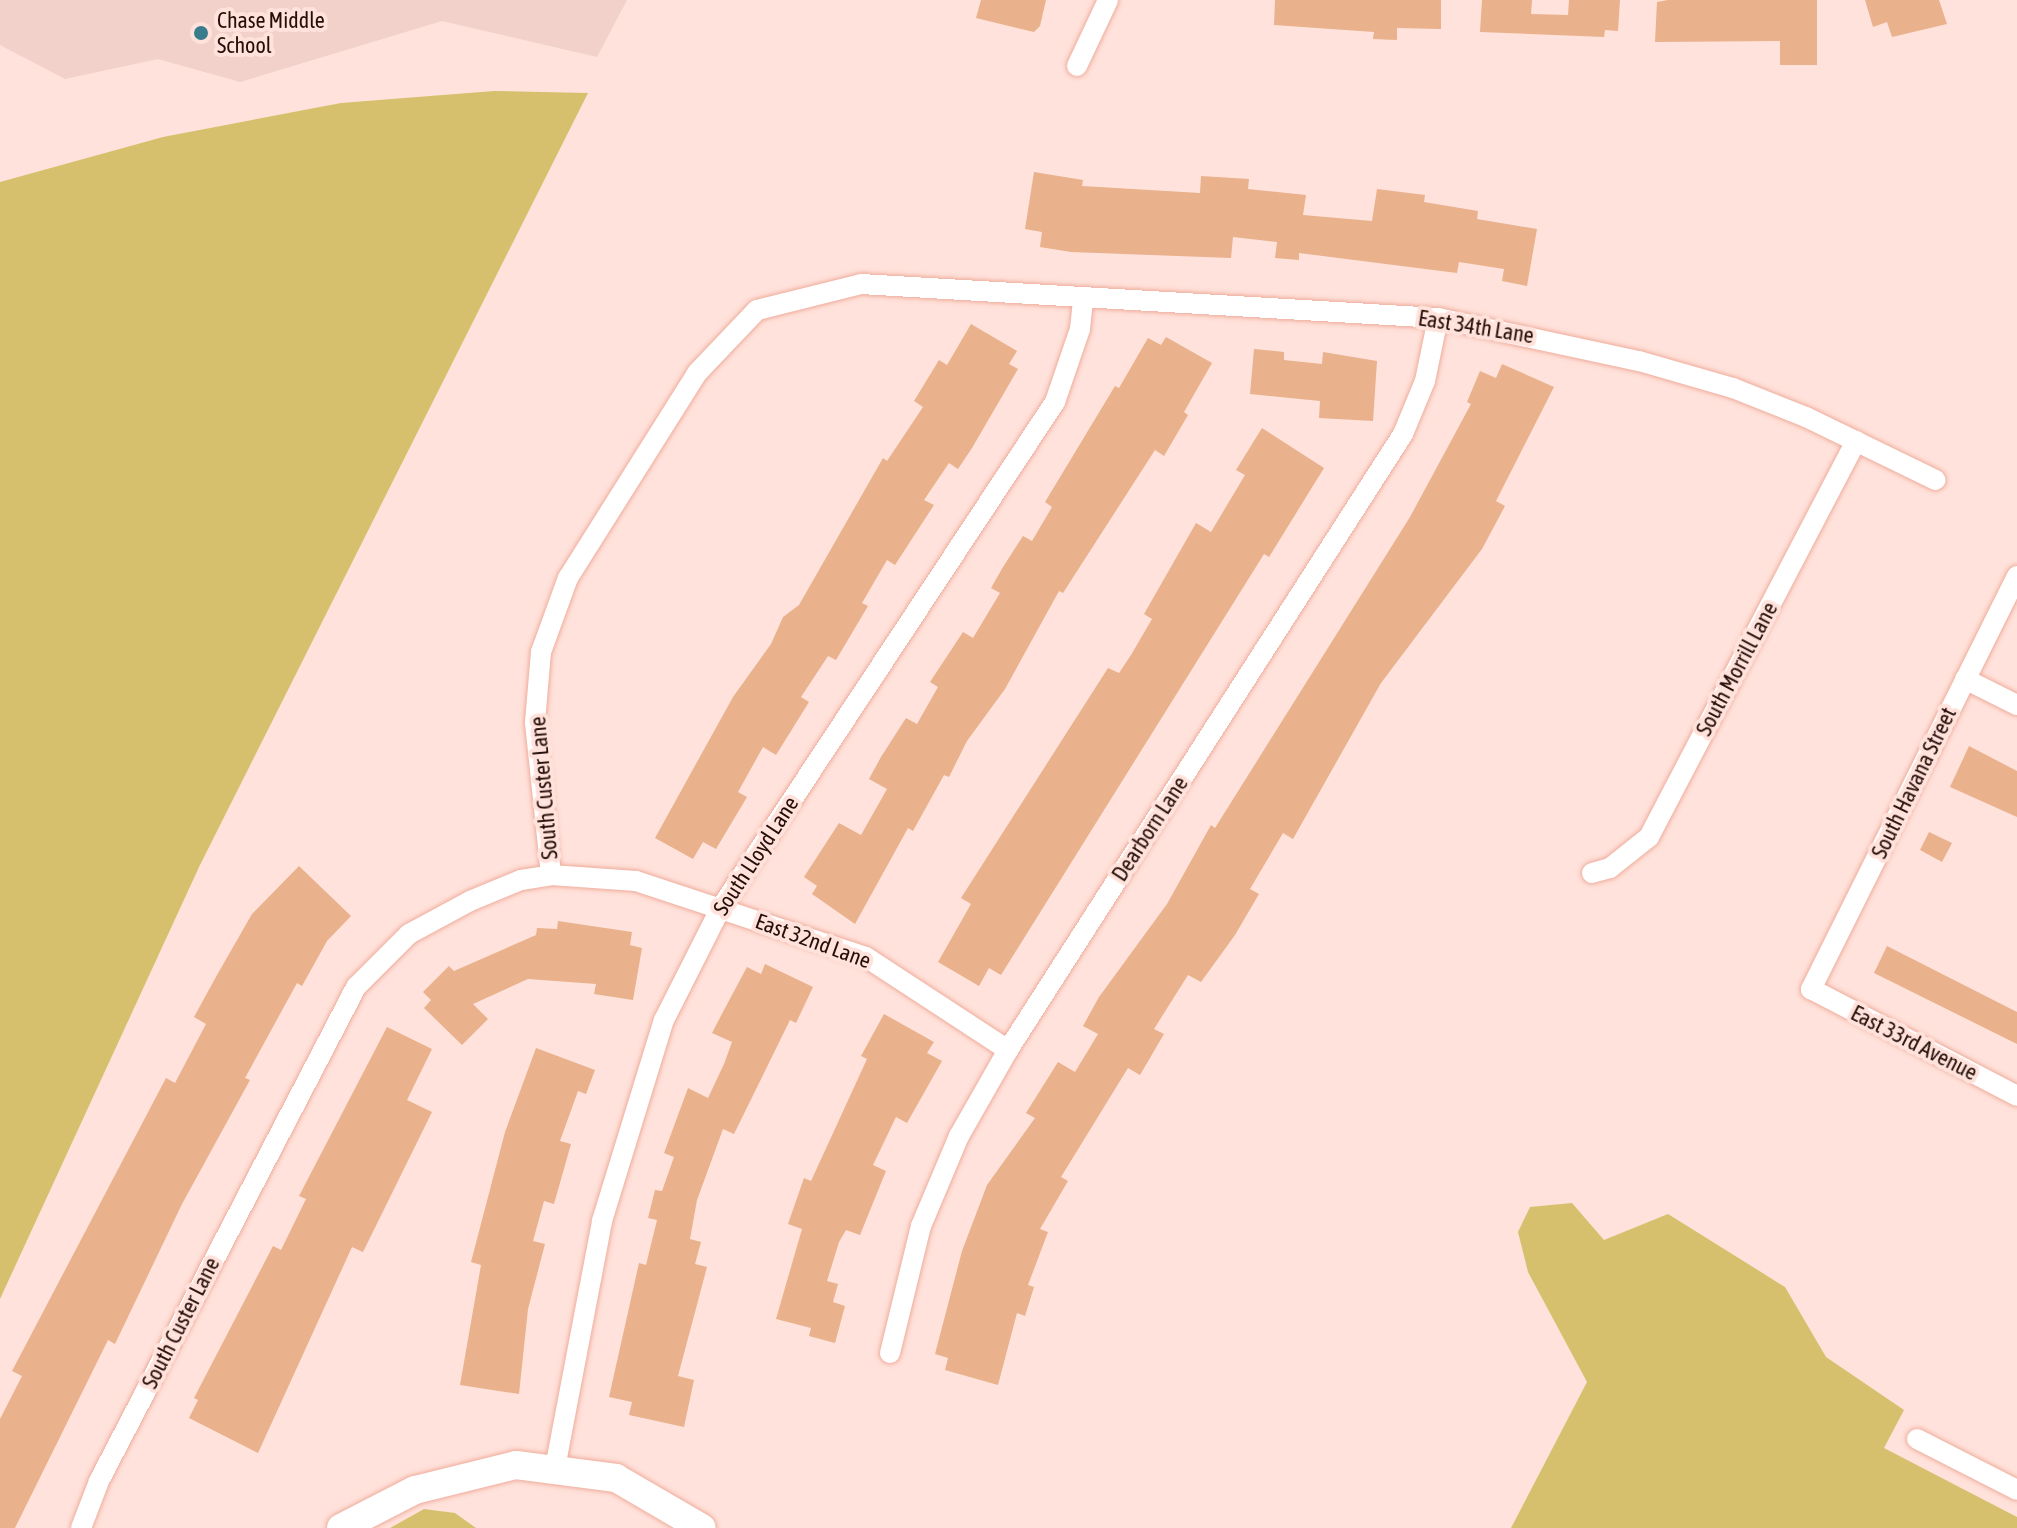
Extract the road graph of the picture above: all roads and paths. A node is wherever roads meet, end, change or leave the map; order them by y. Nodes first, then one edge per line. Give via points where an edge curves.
1 (1108, 0) edge
2 (1077, 66) dead end
3 (990, 292) joint
4 (1083, 300) junction
5 (1438, 318) junction
6 (1856, 441) junction
7 (1936, 480) dead end
8 (2017, 576) edge
9 (1965, 679) junction
10 (2017, 705) edge
11 (1592, 873) dead end
12 (551, 875) junction
13 (720, 909) junction
14 (1811, 989) joint
15 (1008, 1050) junction
16 (2017, 1096) edge
17 (890, 1353) dead end
18 (1917, 1439) dead end
19 (555, 1468) junction
20 (2017, 1490) edge
21 (81, 1528) edge
22 (341, 1528) edge
23 (702, 1528) edge

1 - 2 street
3 - 4 street, East 34th Lane
3 - 12 street, South Custer Lane via 861,284 757,310 697,373 568,578 541,652 535,722
4 - 5 street, East 34th Lane
4 - 13 street, South Lloyd Lane via 1080,329 1055,402
5 - 6 street, East 34th Lane via 1595,350 1733,388
5 - 15 street, Dearborn Lane via 1425,381 1403,434
6 - 7 street, East 34th Lane
6 - 11 street, South Morrill Lane via 1649,837 1610,868
8 - 9 street, South Havana Street
9 - 10 street
9 - 14 street, South Havana Street
12 - 13 street, East 32nd Lane via 636,881
12 - 21 street, South Custer Lane via 521,880 409,934 356,987 99,1481
13 - 15 street, East 32nd Lane via 866,957
13 - 19 street, South Lloyd Lane via 664,1020 631,1113 602,1221
14 - 16 street, East 33rd Avenue
15 - 17 street, Dearborn Lane via 941,1171 904,1280
18 - 20 street
19 - 22 street via 516,1465 415,1490
19 - 23 street via 616,1478

